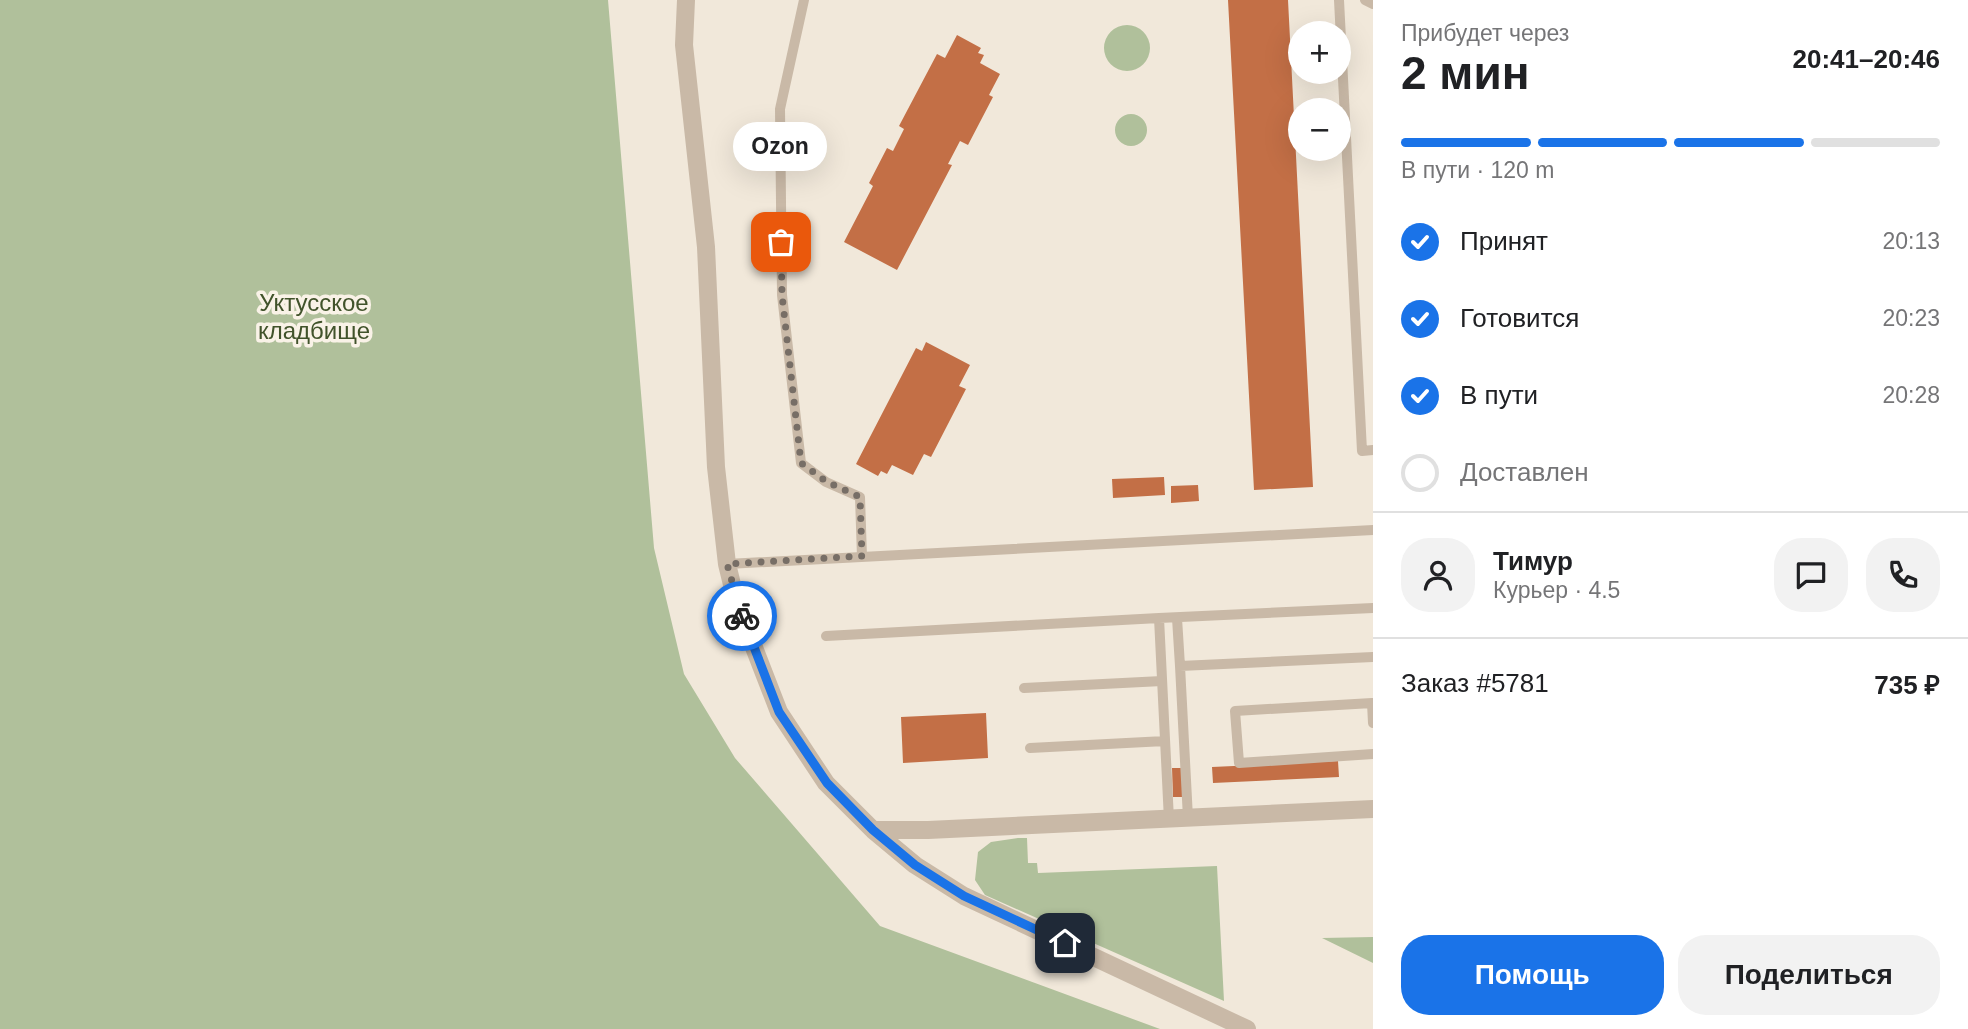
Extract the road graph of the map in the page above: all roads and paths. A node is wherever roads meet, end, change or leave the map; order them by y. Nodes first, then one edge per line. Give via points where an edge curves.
1 (686, 0) edge
2 (804, 0) edge
3 (1339, 0) edge
4 (1365, 0) edge
5 (1373, 4) edge
6 (1373, 450) edge
7 (1373, 530) edge
8 (862, 556) junction
9 (727, 564) junction
10 (1373, 608) edge
11 (1159, 618) junction
12 (1177, 618) junction
13 (826, 636) dead end
14 (1373, 657) edge
15 (1180, 666) junction
16 (1163, 681) junction
17 (1024, 688) dead end
18 (1373, 723) edge
19 (1166, 741) junction
20 (1030, 748) dead end
21 (1373, 754) edge
22 (1373, 809) edge
23 (1179, 819) junction
24 (873, 830) junction
25 (1247, 1029) edge

1 - 9 street via 684,45 706,247 716,467
2 - 8 lane via 780,109 782,295 801,463 860,497
3 - 6 lane via 1362,451
4 - 5 lane
7 - 8 lane
8 - 9 lane
9 - 24 street via 736,601 779,712 827,783
10 - 12 lane
11 - 12 lane
11 - 13 lane
11 - 16 lane
12 - 15 lane
14 - 15 lane
15 - 23 lane
16 - 17 lane
16 - 19 lane
18 - 21 lane via 1372,703 1235,711 1239,762
19 - 20 lane
19 - 23 lane
22 - 23 street
23 - 24 street
24 - 25 street via 915,865 964,896

